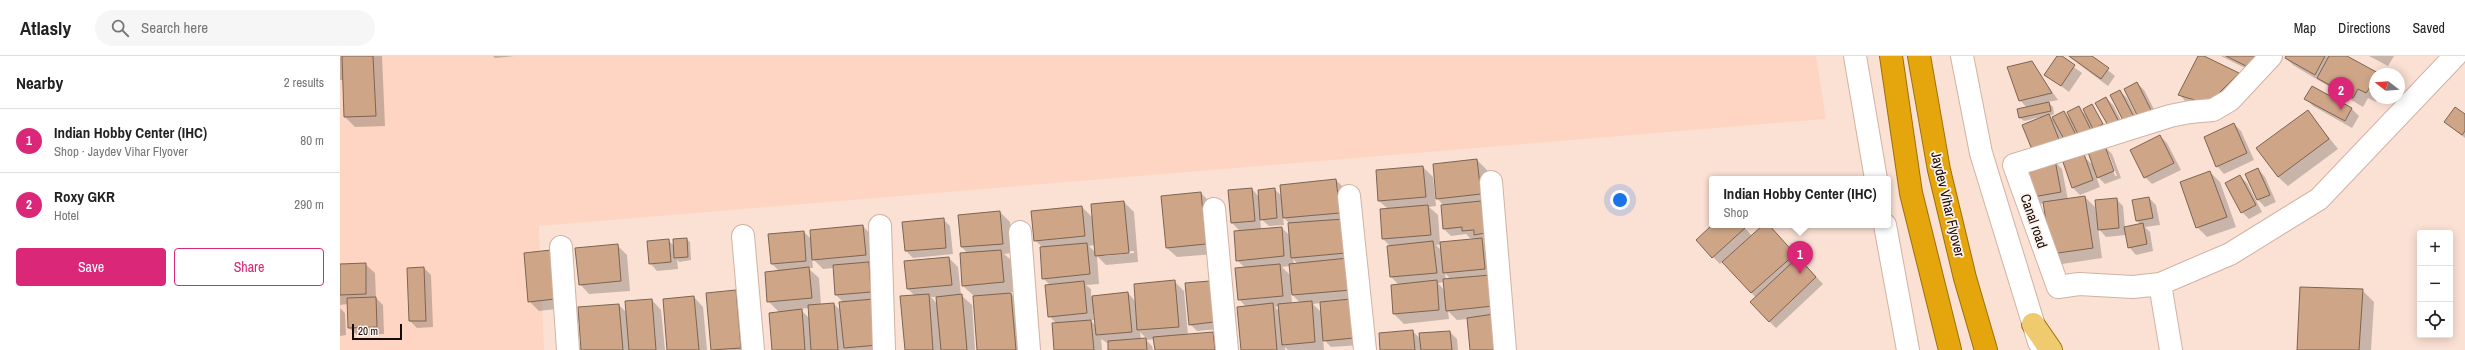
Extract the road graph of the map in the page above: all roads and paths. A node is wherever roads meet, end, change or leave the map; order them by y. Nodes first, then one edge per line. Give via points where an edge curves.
1 (1854, 56) edge
2 (1891, 56) edge
3 (1919, 56) edge
4 (1962, 56) edge
5 (2270, 56) edge
6 (2455, 56) edge
7 (1875, 176) edge
8 (1491, 182) dead end
9 (1349, 196) dead end
10 (1214, 209) dead end
11 (880, 226) dead end
12 (1886, 228) edge
13 (1020, 232) dead end
14 (743, 236) dead end
15 (561, 247) dead end
16 (2160, 284) junction
17 (2033, 324) junction
18 (568, 350) edge
19 (753, 350) edge
20 (884, 350) edge
21 (1029, 350) edge
22 (1227, 350) edge
23 (1365, 350) edge
24 (1505, 350) edge
25 (1908, 350) edge
26 (1950, 350) edge
27 (1986, 350) edge
28 (2042, 350) edge
29 (2051, 350) edge
30 (2171, 350) edge

1 - 7 street
2 - 26 highway via 1911,193
3 - 27 highway, Jaydev Vihar Flyover via 1939,170 1965,278
4 - 17 street via 1981,153
5 - 16 street, Canal road via 2230,100 2213,110 2170,116 2014,165 2058,287 2080,284
6 - 16 street via 2319,199 2230,254
8 - 24 street
9 - 23 street
10 - 22 street
11 - 20 street
12 - 25 street
13 - 21 street
14 - 19 street
15 - 18 street
16 - 30 street
17 - 28 street
17 - 29 main road

